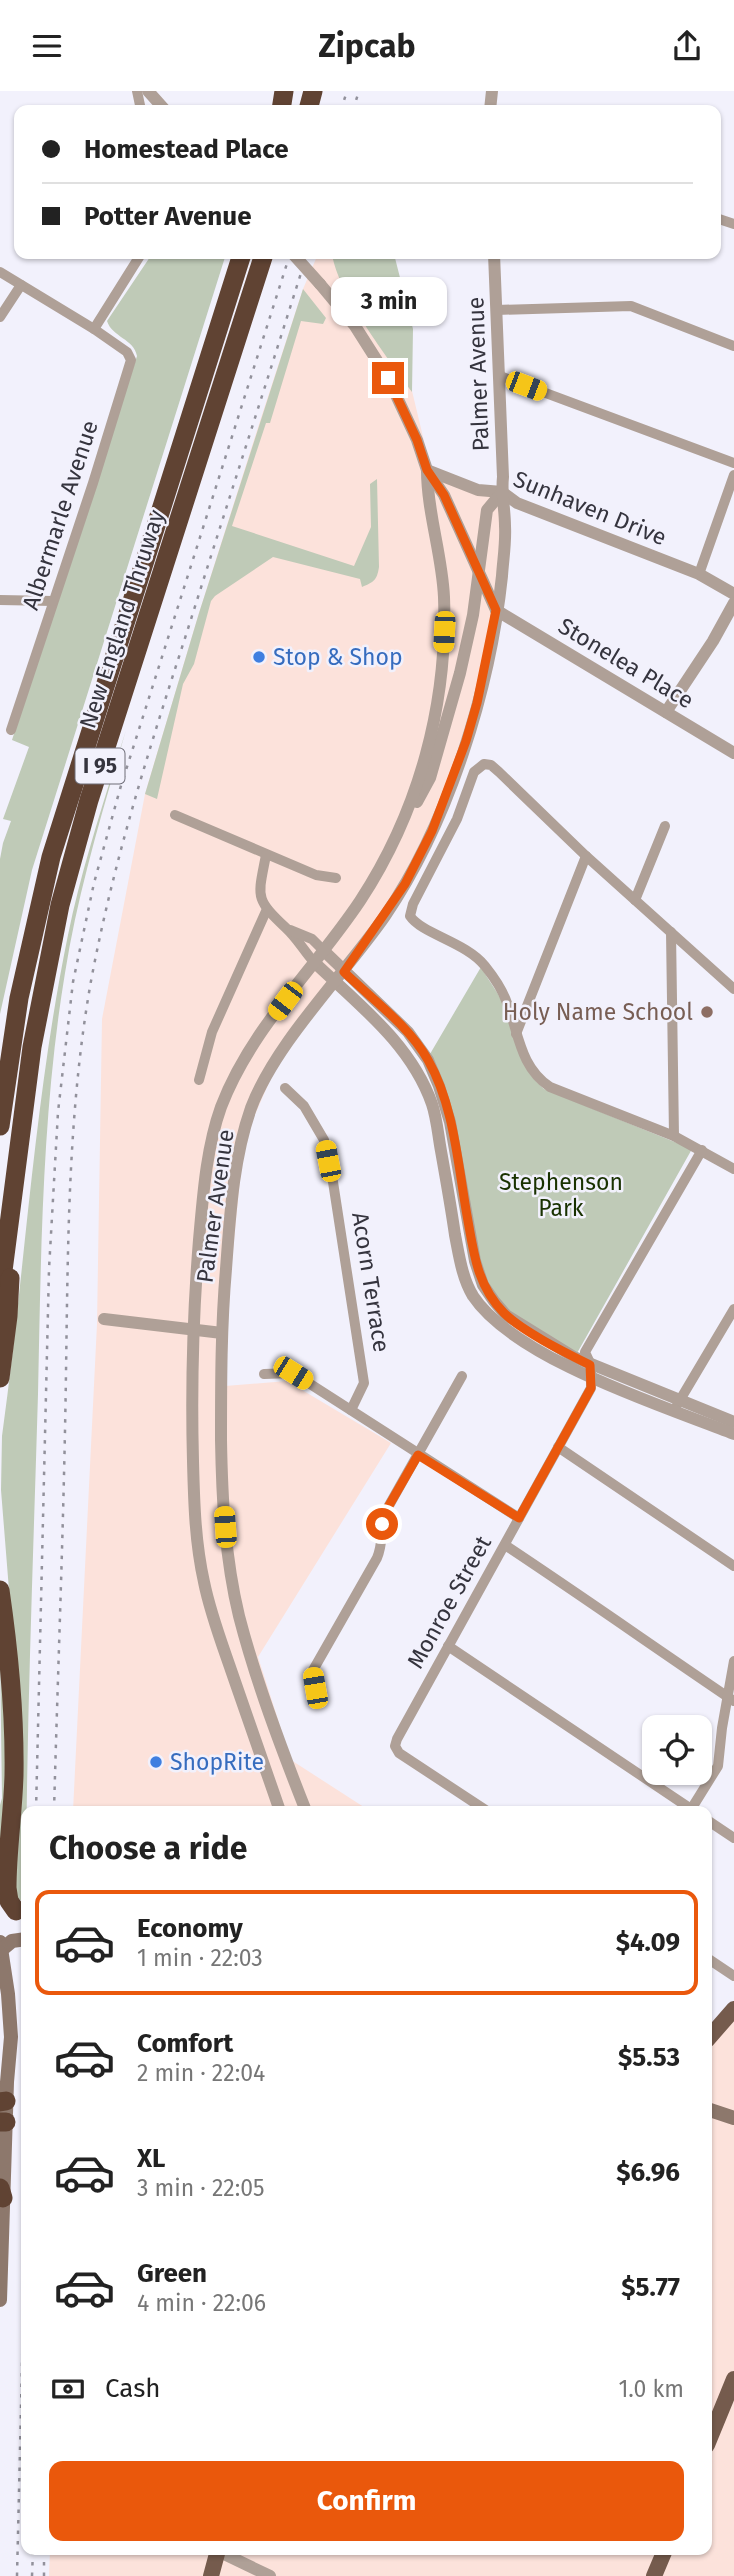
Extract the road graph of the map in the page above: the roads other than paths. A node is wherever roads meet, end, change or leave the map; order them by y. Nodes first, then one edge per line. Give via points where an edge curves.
1 (148, 91) edge
2 (161, 105) edge
3 (138, 259) edge
4 (240, 259) edge
5 (262, 259) edge
6 (298, 259) edge
7 (494, 259) edge
8 (0, 272) edge
9 (20, 285) junction
10 (497, 310) junction
11 (0, 317) edge
12 (94, 329) junction
13 (734, 346) edge
14 (500, 376) junction
15 (734, 463) edge
16 (427, 470) junction
17 (734, 475) edge
18 (502, 492) junction
19 (479, 569) junction
20 (698, 574) junction
21 (734, 594) edge
22 (0, 600) edge
23 (53, 601) junction
24 (734, 603) edge
25 (496, 610) junction
26 (666, 712) junction
27 (11, 730) dead end
28 (734, 753) edge
29 (175, 815) dead end
30 (665, 826) dead end
31 (393, 841) junction
32 (266, 855) junction
33 (586, 856) junction
34 (336, 878) dead end
35 (635, 900) junction
36 (267, 909) junction
37 (287, 929) junction
38 (671, 932) junction
39 (323, 950) junction
40 (314, 962) junction
41 (344, 972) junction
42 (335, 982) junction
43 (734, 989) edge
44 (516, 1034) junction
45 (199, 1080) dead end
46 (285, 1088) dead end
47 (0, 1126) edge
48 (674, 1136) junction
49 (702, 1150) junction
50 (734, 1169) edge
51 (9, 1226) junction
52 (0, 1294) edge
53 (734, 1309) edge
54 (104, 1319) dead end
55 (194, 1330) junction
56 (222, 1333) junction
57 (590, 1371) junction
58 (264, 1374) dead end
59 (462, 1376) dead end
60 (0, 1378) edge
61 (677, 1405) junction
62 (351, 1411) junction
63 (734, 1422) edge
64 (734, 1434) edge
65 (558, 1447) junction
66 (418, 1455) junction
67 (519, 1518) junction
68 (505, 1545) junction
69 (734, 1566) edge
70 (0, 1590) edge
71 (448, 1646) junction
72 (734, 1661) edge
73 (731, 1698) edge
74 (318, 1704) dead end
75 (279, 1806) edge
76 (304, 1806) edge
77 (479, 1806) edge
78 (684, 1806) edge
79 (694, 1806) edge
80 (712, 1823) edge
81 (734, 1838) edge
82 (14, 1910) edge
83 (21, 1940) edge
84 (1, 1947) edge
85 (712, 1961) edge
86 (734, 1976) edge
87 (734, 2009) edge
88 (712, 2034) edge
89 (0, 2048) edge
90 (4, 2095) edge
91 (712, 2111) edge
92 (734, 2118) edge
93 (3, 2122) edge
94 (2, 2193) edge
95 (0, 2300) edge
96 (734, 2379) edge
97 (712, 2433) edge
98 (217, 2555) edge
99 (228, 2555) edge
100 (663, 2555) edge
101 (211, 2576) edge
102 (270, 2576) edge
103 (654, 2576) edge

1 - 2 street
3 - 12 street
4 - 47 highway, New England Thruway / I 95 via 51,857 21,985
5 - 51 highway, New England Thruway / I 95 via 69,870 38,1011
6 - 16 street, bridge via 355,326 387,376
7 - 10 street, Palmer Avenue
8 - 9 street
9 - 11 street
9 - 12 street
10 - 13 street via 631,306
10 - 14 street, Palmer Avenue
12 - 23 street, Albermarle Avenue via 128,352 131,360
14 - 15 street
14 - 18 street, Palmer Avenue
16 - 18 street, Sunhaven Drive via 478,490
16 - 19 street
16 - 31 street, Palmer Avenue via 443,585 442,668 430,741
17 - 20 street
18 - 19 street, Palmer Avenue via 487,510
18 - 20 street, Sunhaven Drive via 517,503
18 - 25 street, Palmer Avenue via 506,525
19 - 25 street
19 - 31 street, Palmer Avenue via 474,615 446,727 429,778
20 - 21 street, Sunhaven Drive
22 - 23 street
23 - 27 street, Albermarle Avenue
24 - 26 street
25 - 26 street, Stonelea Place
25 - 41 street, Palmer Avenue via 477,703 447,796 405,884
26 - 28 street, Stonelea Place
29 - 32 street
30 - 35 street
31 - 39 street, Palmer Avenue via 359,902
32 - 34 street
32 - 36 street via 260,892
33 - 35 street
33 - 44 street
33 - 44 street via 499,772 484,764 474,772 457,819 413,904 410,916 417,924 455,942 485,965 507,1002
35 - 38 street
36 - 37 street
36 - 45 street via 212,1032
37 - 39 street via 312,939
37 - 40 street
38 - 43 street
38 - 48 street
39 - 40 street, Palmer Avenue
39 - 41 street
40 - 42 street
40 - 55 street, Palmer Avenue via 251,1046 219,1112 205,1182
41 - 42 street, Palmer Avenue
41 - 57 street via 408,1033 428,1060 450,1122 483,1285 506,1315
42 - 56 street, Palmer Avenue via 284,1049 248,1117 229,1227
42 - 57 street via 394,1039 421,1076 433,1106 459,1255 474,1296 505,1328 568,1366
44 - 48 street via 527,1064 539,1080
46 - 62 street, Acorn Terrace via 316,1124 331,1171 364,1383
48 - 49 street
49 - 50 street
49 - 57 street, Monroe Street via 585,1352
51 - 52 highway, New England Thruway / I 95
51 - 60 highway via 9,1297
53 - 61 street
54 - 55 street
55 - 56 street
55 - 75 street, Palmer Avenue via 194,1492 203,1581
56 - 76 street, Palmer Avenue via 226,1545 248,1648
57 - 61 street
57 - 65 street, Monroe Street via 591,1388
58 - 62 street via 293,1373
59 - 66 street
61 - 63 street
61 - 64 street
62 - 66 street
65 - 67 street, Monroe Street
65 - 69 street
66 - 67 street
66 - 74 street via 384,1517 377,1558 312,1672
67 - 68 street, Monroe Street
68 - 71 street, Monroe Street
68 - 73 street
70 - 82 highway via 14,1745 7,1888
71 - 77 street, Monroe Street via 395,1746
71 - 78 street
72 - 73 street
73 - 79 street via 718,1766
80 - 81 street
83 - 84 main road
84 - 90 main road via 11,2037
85 - 86 street
87 - 88 main road
89 - 90 main road
90 - 93 main road
91 - 92 main road
93 - 94 main road
94 - 95 main road
96 - 97 main road
98 - 101 main road
99 - 102 street
100 - 103 main road

